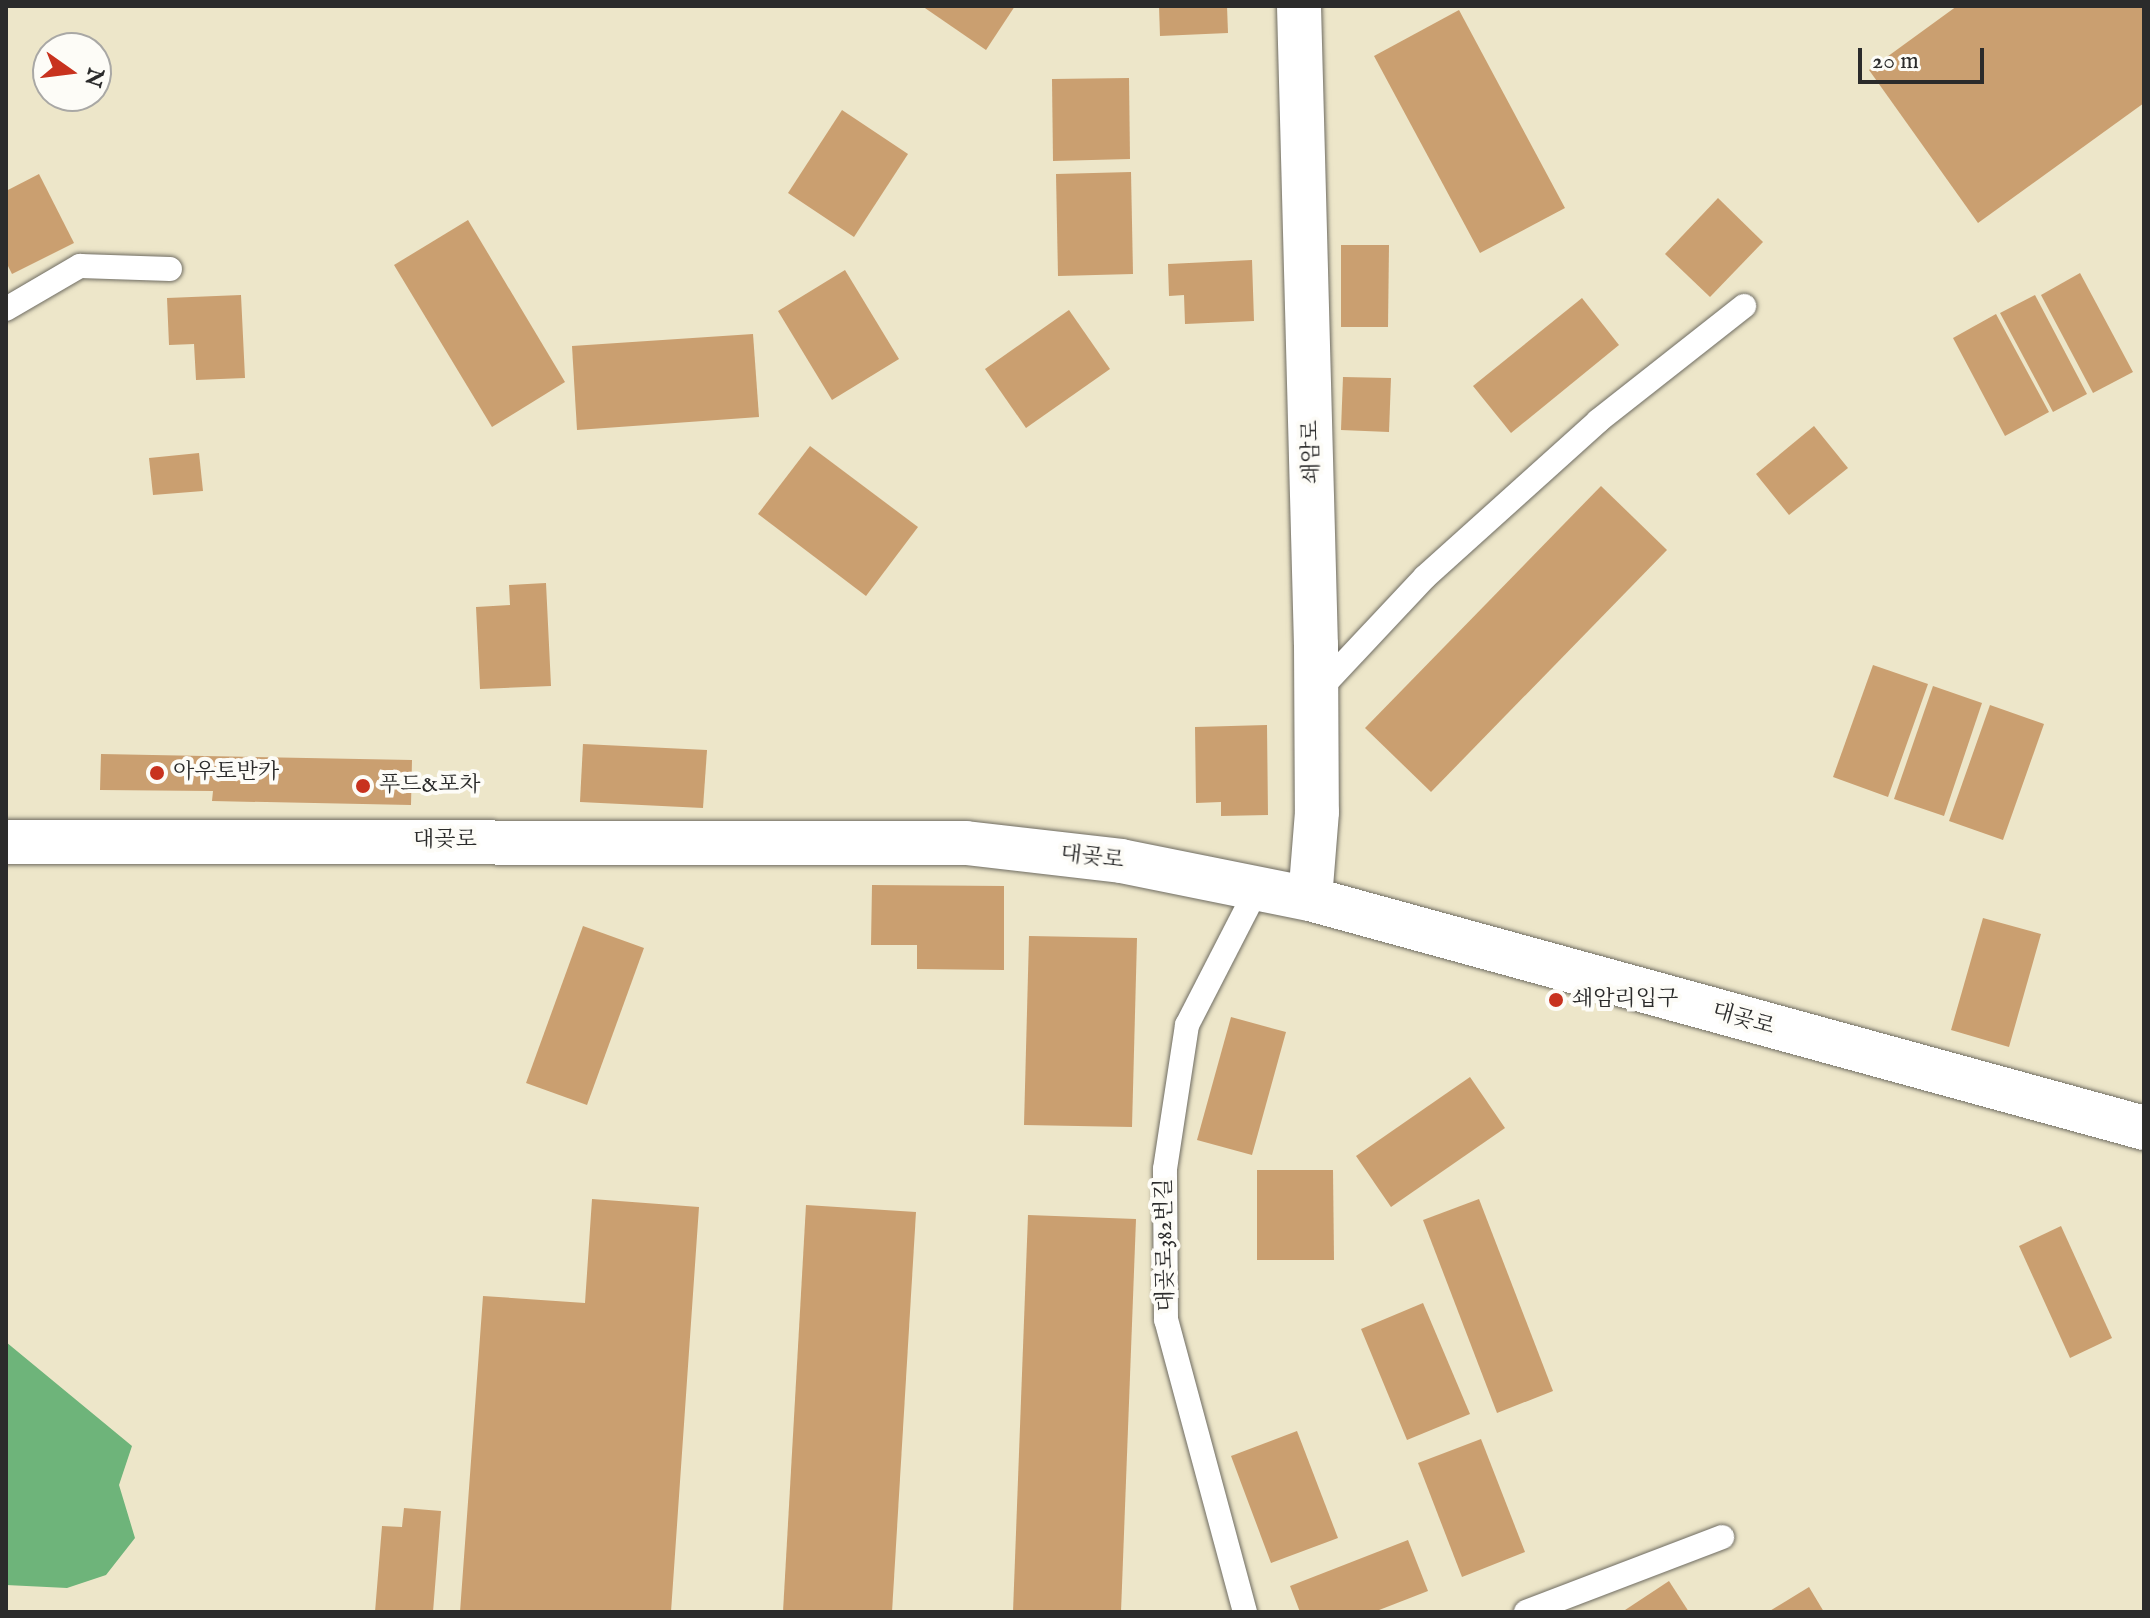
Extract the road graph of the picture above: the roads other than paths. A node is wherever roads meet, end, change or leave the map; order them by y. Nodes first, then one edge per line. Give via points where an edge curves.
1 (1299, 6) edge
2 (170, 269) dead end
3 (1744, 306) dead end
4 (6, 309) edge
5 (1316, 693) junction
6 (6, 842) edge
7 (1258, 887) junction
8 (1310, 899) junction
9 (2144, 1128) edge
10 (1722, 1537) dead end
11 (1245, 1612) edge
12 (1526, 1612) edge

1 - 5 street, 쇄암로
2 - 4 lane via 80,266
3 - 5 lane via 1598,421 1482,525
5 - 8 street, 쇄암로 via 1317,812
6 - 7 street, 대곶로 via 966,843 1121,861
7 - 8 street, 대곶로
7 - 11 lane, 대곶로382번길 via 1187,1025 1165,1169 1166,1320
8 - 9 street, 대곶로
10 - 12 lane

